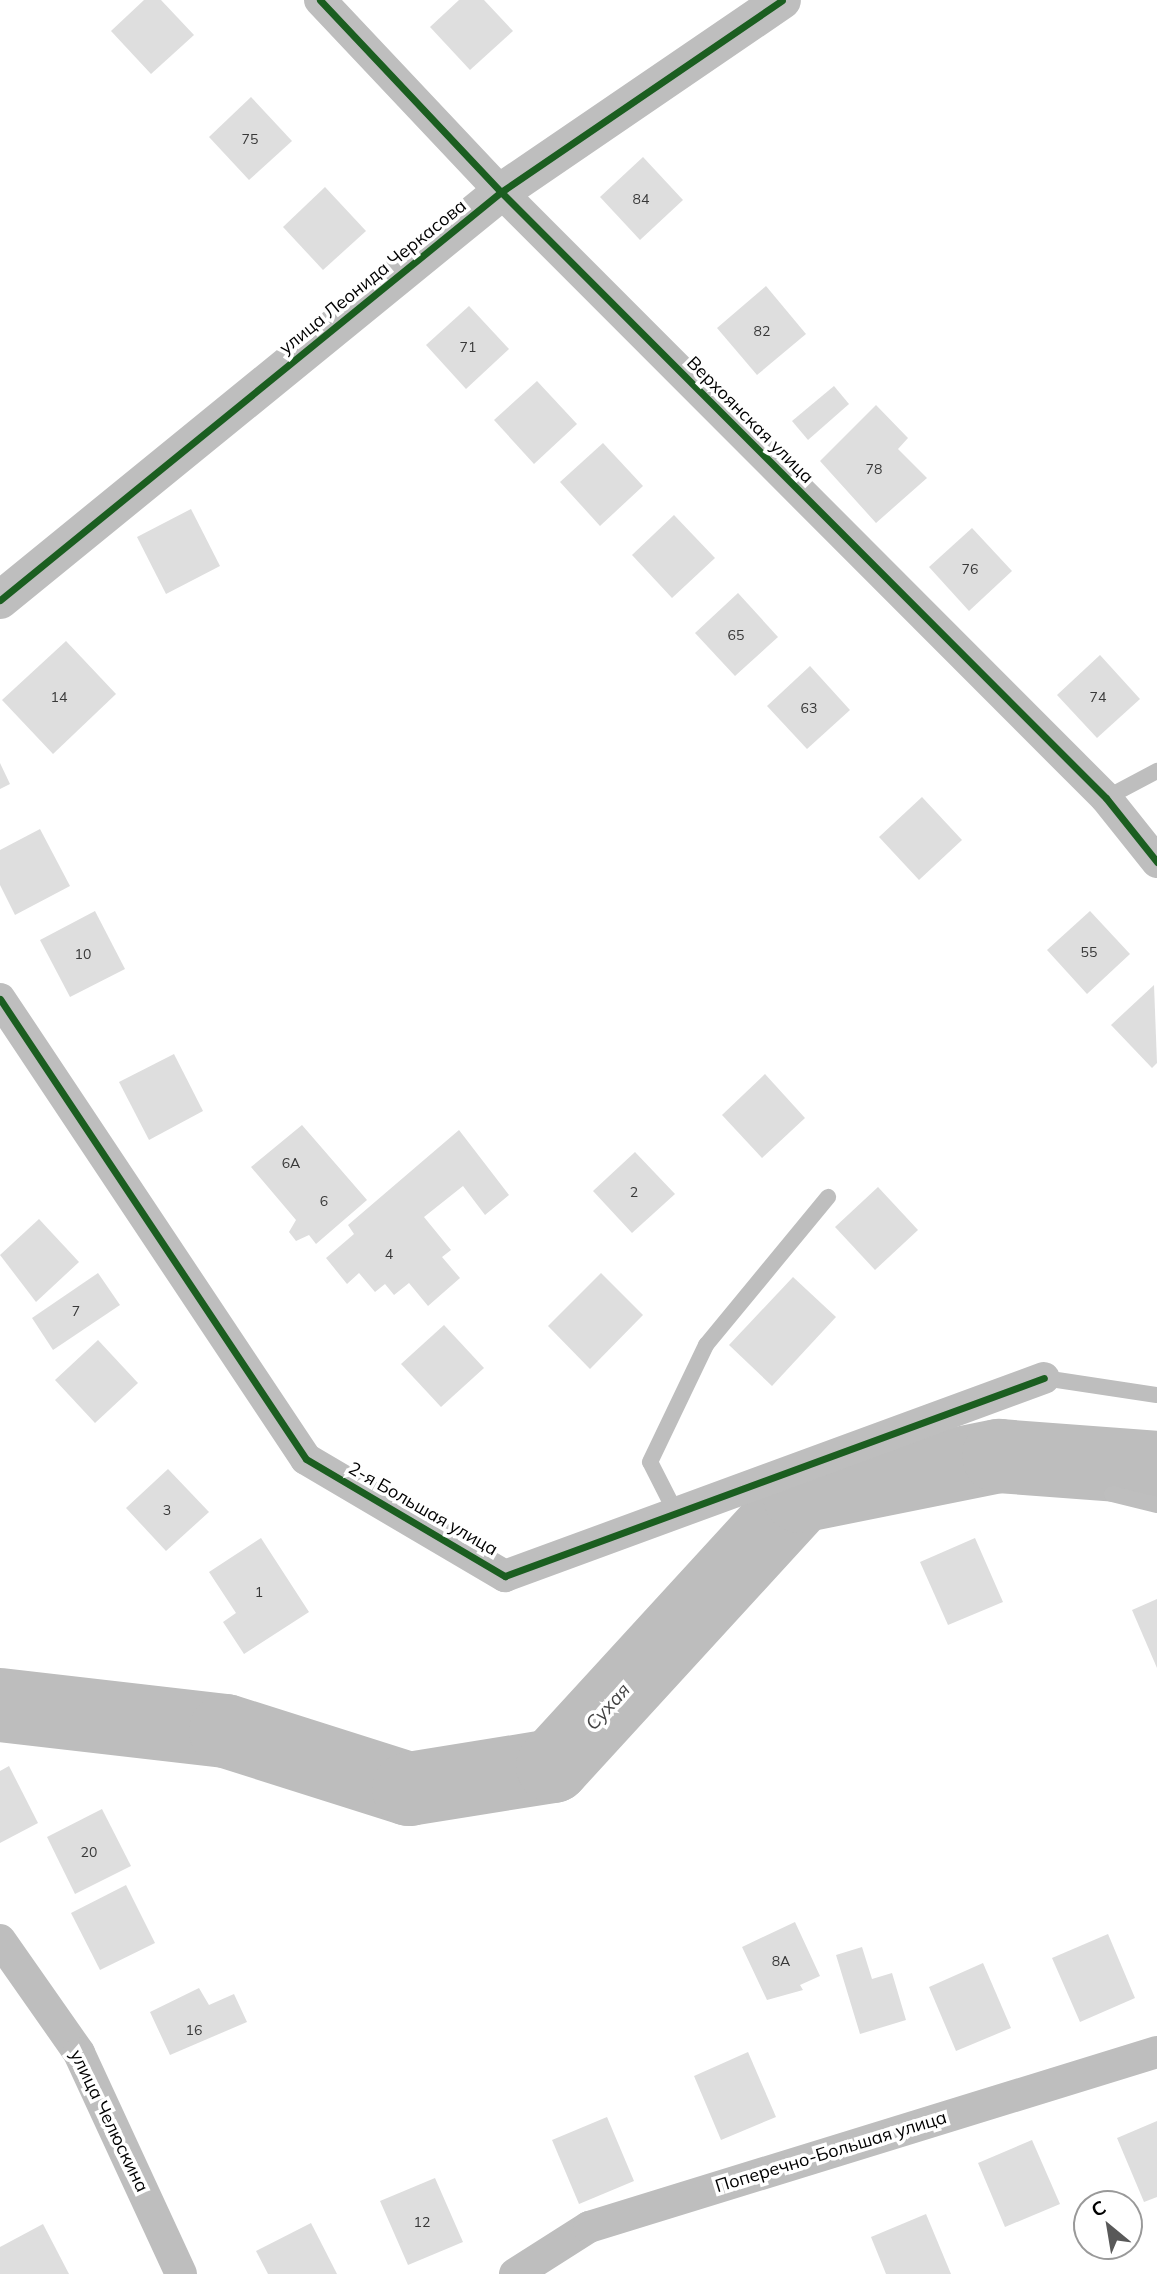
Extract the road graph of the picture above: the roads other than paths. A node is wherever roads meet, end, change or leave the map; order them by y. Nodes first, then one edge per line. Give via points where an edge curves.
1 (320, 0) edge
2 (782, 0) edge
3 (501, 192) junction
4 (0, 600) edge
5 (1157, 771) edge
6 (1106, 798) junction
7 (1157, 863) edge
8 (0, 999) edge
9 (828, 1197) dead end
10 (1044, 1378) joint
11 (1157, 1395) edge
12 (1112, 1494) dead end
13 (1157, 1505) edge
14 (676, 1513) junction
15 (0, 1940) edge
16 (1157, 2052) edge
17 (181, 2274) edge
18 (515, 2274) edge

1 - 3 street, Верхоянская улица
2 - 3 street, улица Леонида Черкасова
3 - 4 street, улица Леонида Черкасова
3 - 6 street, Верхоянская улица
5 - 6 lane
6 - 7 street, Верхоянская улица
8 - 14 street, 2-я Большая улица via 306,1459 505,1576
9 - 14 lane via 706,1345 650,1462
10 - 11 lane
10 - 14 street, 2-я Большая улица
12 - 13 lane
15 - 17 street, улица Челюскина via 79,2053
16 - 18 street, Поперечно-Большая улица via 589,2227

